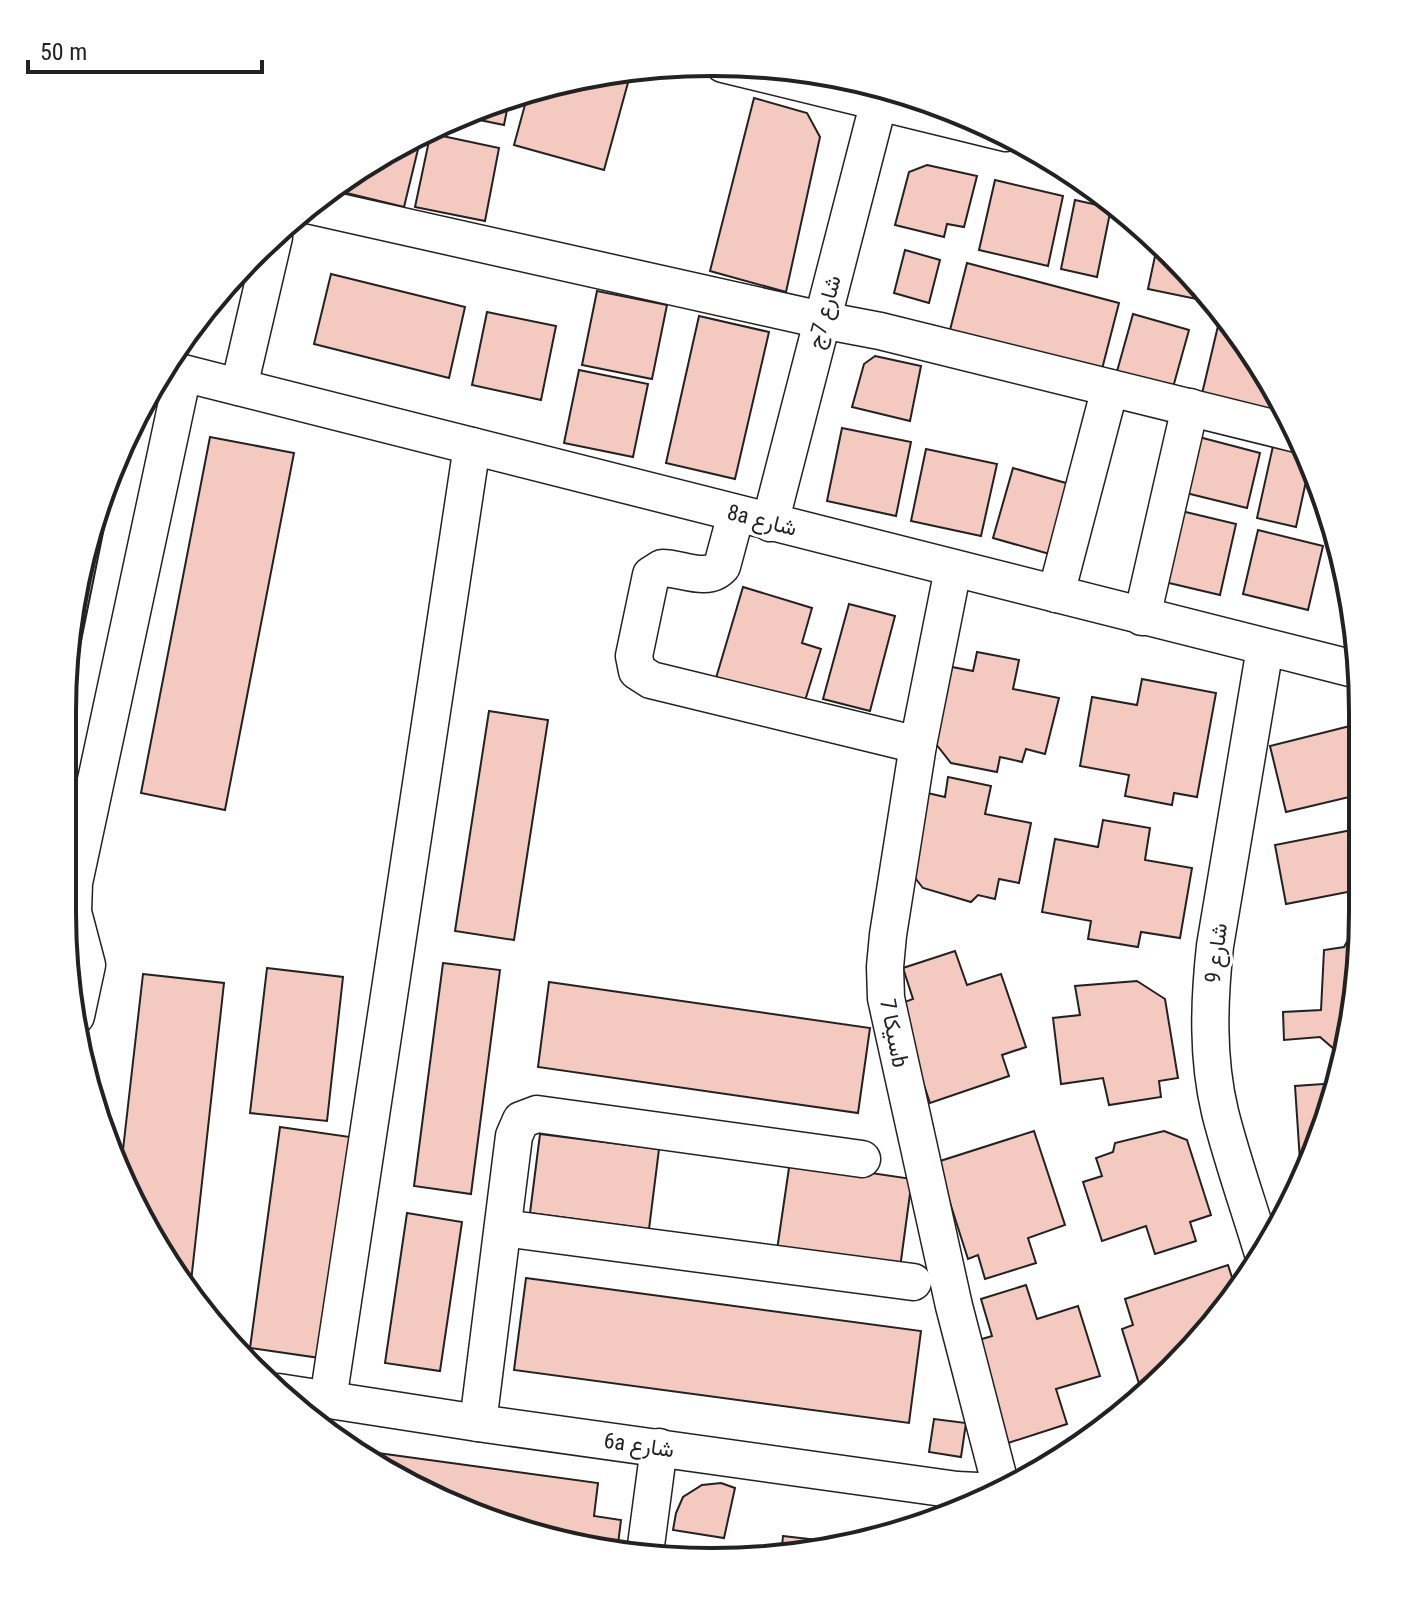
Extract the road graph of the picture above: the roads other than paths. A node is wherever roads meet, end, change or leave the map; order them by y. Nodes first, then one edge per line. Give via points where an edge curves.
1 (794, 81) edge
2 (879, 101) junction
3 (922, 112) edge
4 (324, 209) edge
5 (270, 255) edge
6 (822, 320) junction
7 (175, 372) edge
8 (172, 377) edge
9 (239, 387) junction
10 (1110, 388) junction
11 (1190, 407) junction
12 (1283, 430) edge
13 (472, 446) junction
14 (753, 518) junction
15 (953, 569) junction
16 (1056, 594) junction
17 (1142, 617) junction
18 (1265, 648) junction
19 (1348, 668) edge
20 (918, 745) junction
21 (76, 873) edge
22 (77, 941) edge
23 (81, 993) edge
24 (862, 1159) dead end
25 (503, 1228) junction
26 (1258, 1239) edge
27 (913, 1282) dead end
28 (300, 1395) edge
29 (328, 1400) junction
30 (478, 1423) junction
31 (659, 1447) junction
32 (998, 1480) edge
33 (975, 1491) edge
34 (646, 1545) edge

1 - 2 street
2 - 3 street
2 - 6 street, شارع 7ج
4 - 6 street
5 - 9 street
6 - 10 street
6 - 14 street, شارع 7ج
7 - 9 street, 8a شارع
8 - 21 street
9 - 13 street, 8a شارع
10 - 11 street
10 - 16 street
11 - 12 street
11 - 17 street
13 - 14 street, 8a شارع
13 - 29 street
14 - 15 street, 8a شارع
14 - 20 street, شارع 7ج via 718,571 705,575 662,568 651,575 634,656 637,671 651,680
15 - 16 street, 8a شارع
15 - 20 street, سيكا 7b
16 - 17 street, 8a شارع
17 - 18 street, 8a شارع
18 - 19 street, 8a شارع
18 - 26 street, شارع 9 via 1215,946 1210,1029 1220,1111
20 - 32 street, سيكا 7b via 888,935 886,998
22 - 23 street via 87,965
24 - 25 street via 537,1114 516,1127
25 - 27 street
25 - 30 street
28 - 29 street, 6a شارع
29 - 30 street, 6a شارع
30 - 31 street, 6a شارع
31 - 33 street, 6a شارع
31 - 34 street

